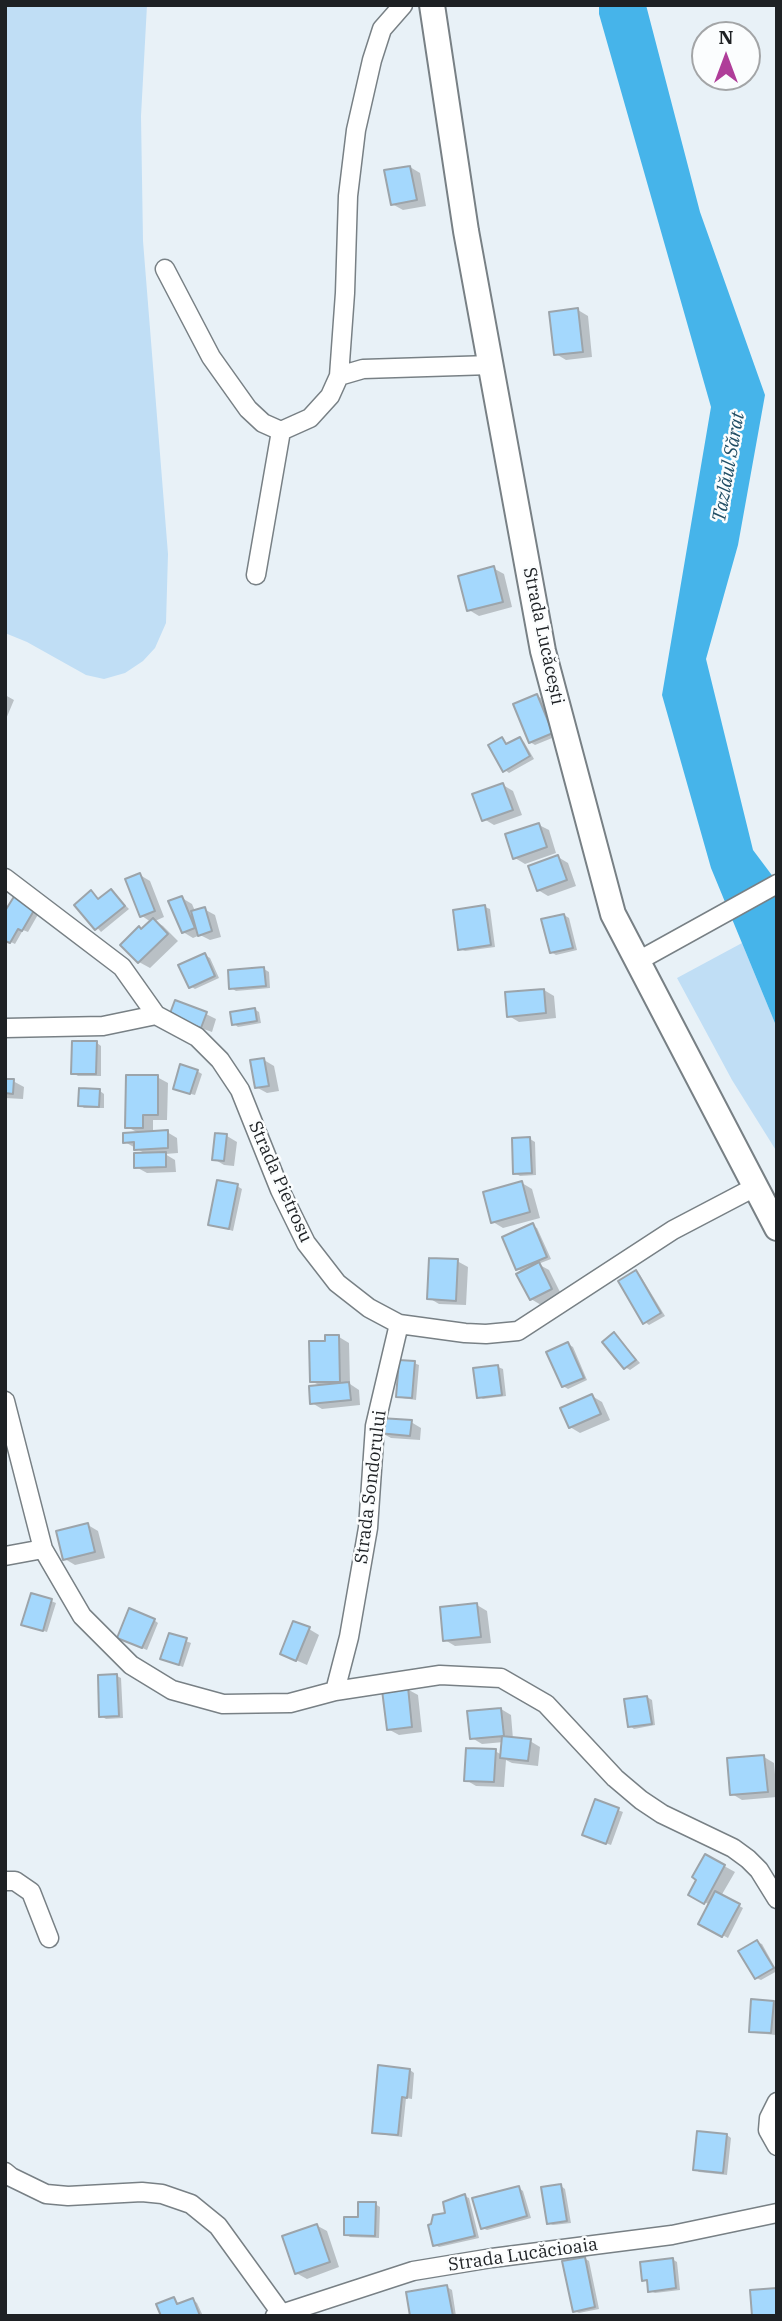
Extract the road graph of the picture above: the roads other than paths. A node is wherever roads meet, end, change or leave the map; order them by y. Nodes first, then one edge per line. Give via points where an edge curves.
1 (402, 5) edge
2 (432, 5) edge
3 (165, 268) dead end
4 (491, 365) junction
5 (338, 376) junction
6 (281, 431) junction
7 (256, 575) dead end
8 (5, 878) edge
9 (777, 884) edge
10 (638, 961) junction
11 (156, 1015) junction
12 (5, 1028) edge
13 (754, 1187) junction
14 (777, 1228) edge
15 (399, 1324) junction
16 (5, 1401) edge
17 (43, 1549) junction
18 (5, 1556) edge
19 (335, 1692) junction
20 (5, 1881) edge
21 (777, 1899) edge
22 (49, 1938) dead end
23 (777, 2102) edge
24 (777, 2146) edge
25 (5, 2172) edge
26 (777, 2213) edge
27 (278, 2315) edge

1 - 5 street via 382,29 356,130
2 - 4 main road, Strada Lucăcești
3 - 6 street via 211,357 240,399 263,424
4 - 5 street via 363,369
4 - 10 main road, Strada Lucăcești via 543,651 612,914
5 - 6 street via 330,396 310,418
6 - 7 street
8 - 11 street, Strada Pietrosu via 122,967
9 - 10 street
10 - 13 main road, Strada Lucăcești
11 - 12 street via 103,1026
11 - 15 street, Strada Pietrosu via 197,1037 230,1073 285,1200 323,1266 352,1296
13 - 14 main road, Strada Lucăcești
13 - 15 street, Strada Pietrosu via 673,1230 518,1331 465,1333
15 - 19 street, Strada Sondorului via 375,1426 369,1528
16 - 17 street
17 - 18 street
17 - 19 street via 82,1616 131,1665 172,1690 223,1704 289,1703
19 - 21 street via 440,1675 501,1678 546,1704 641,1800 748,1858
20 - 22 street via 15,1881 30,1892
23 - 24 street via 768,2130
25 - 27 street via 46,2194 142,2192 191,2204 218,2226
26 - 27 street, Strada Lucăcioaia via 672,2235 413,2272

